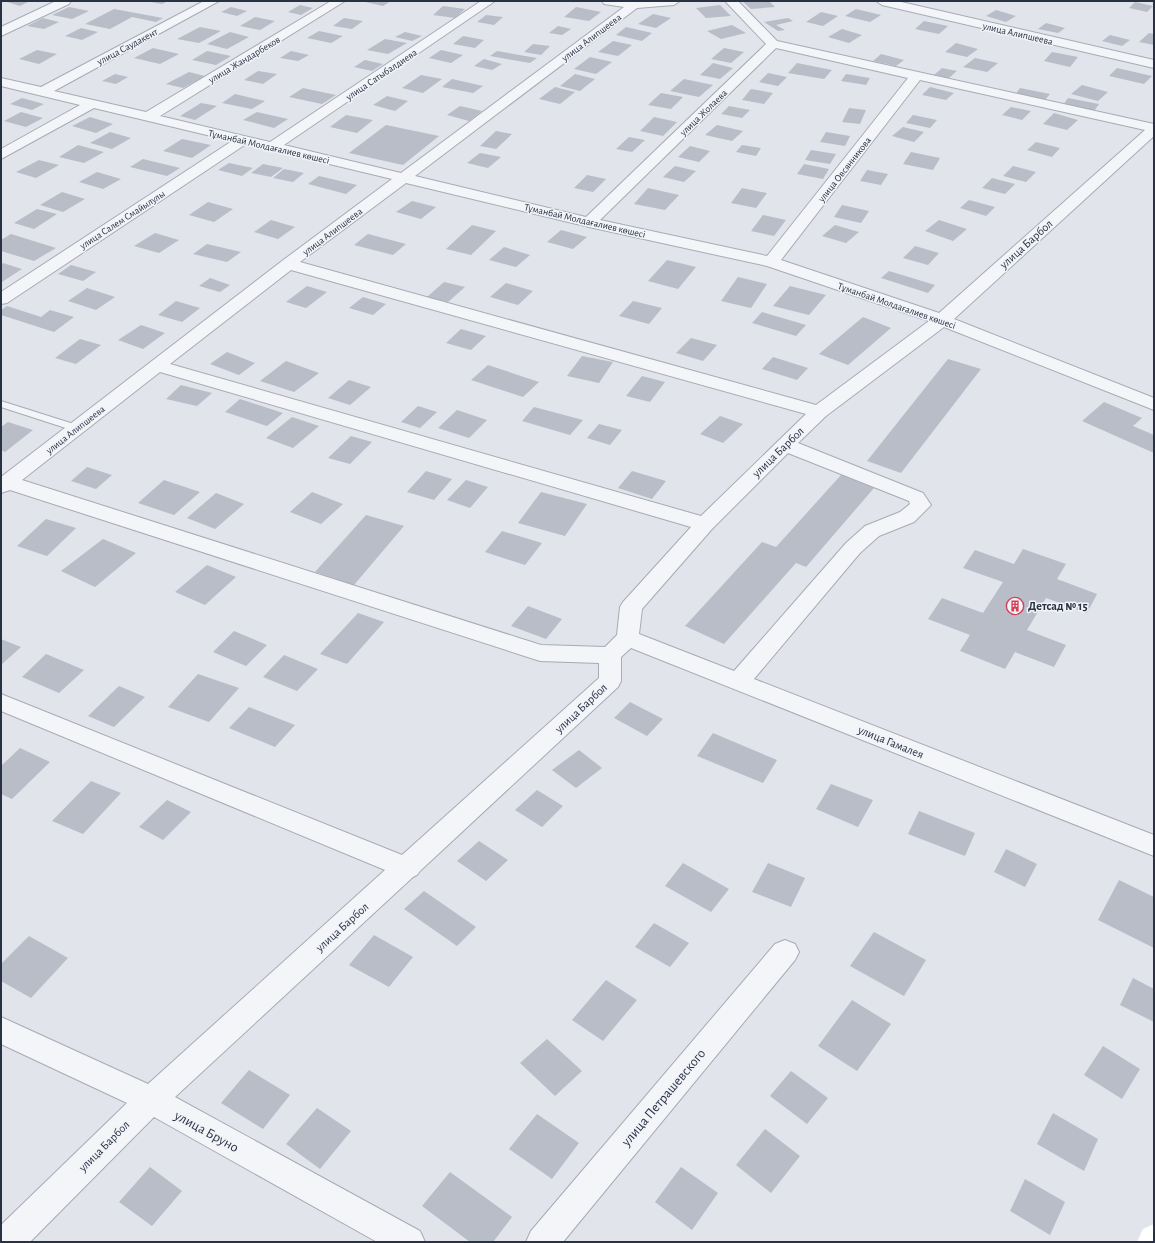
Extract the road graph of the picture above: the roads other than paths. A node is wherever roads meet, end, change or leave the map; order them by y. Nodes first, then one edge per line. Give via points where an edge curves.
1 (65, 1) edge
2 (213, 1) edge
3 (339, 1) edge
4 (489, 1) edge
5 (608, 1) edge
6 (674, 1) edge
7 (731, 1) edge
8 (882, 1) edge
9 (634, 5) junction
10 (1, 32) edge
11 (773, 44) junction
12 (1154, 64) edge
13 (917, 75) junction
14 (1, 82) edge
15 (42, 92) junction
16 (92, 104) junction
17 (148, 117) junction
18 (1154, 129) edge
19 (243, 140) junction
20 (273, 146) junction
21 (1, 155) edge
22 (404, 177) junction
23 (589, 222) junction
24 (771, 262) junction
25 (288, 264) junction
26 (1, 298) edge
27 (942, 320) junction
28 (158, 366) junction
29 (1, 404) edge
30 (1154, 404) edge
31 (819, 412) junction
32 (76, 428) junction
33 (785, 445) junction
34 (4, 484) edge
35 (705, 524) junction
36 (628, 638) junction
37 (610, 655) junction
38 (738, 682) junction
39 (1, 702) edge
40 (1154, 846) edge
41 (408, 868) junction
42 (785, 952) dead end
43 (1, 1030) edge
44 (151, 1100) junction
45 (7, 1242) edge
46 (409, 1242) edge
47 (542, 1242) edge

1 - 10 street
2 - 15 street, улица Саудакент
3 - 17 street, улица Жандарбеков
4 - 20 street, улица Сатыбалдиева
5 - 9 street
6 - 9 street, улица Алипшеева
7 - 11 street
8 - 12 street, улица Алипшеева
9 - 22 street, улица Алипшеева
11 - 13 street
11 - 23 street, улица Жолаева
13 - 18 street
13 - 24 street, улица Овсянникова
14 - 15 street, Тұманбай Молдағалиев көшесі
15 - 16 street, Тұманбай Молдағалиев көшесі
16 - 17 street, Тұманбай Молдағалиев көшесі
16 - 21 street
17 - 19 street, Тұманбай Молдағалиев көшесі
18 - 27 street, улица Барбол
19 - 20 street, Тұманбай Молдағалиев көшесі
19 - 26 street, улица Салем Смайылулы
20 - 22 street, Тұманбай Молдағалиев көшесі
22 - 23 street, Тұманбай Молдағалиев көшесі
22 - 25 street, улица Алипшеева
23 - 24 street, Тұманбай Молдағалиев көшесі
24 - 27 street, Тұманбай Молдағалиев көшесі
25 - 28 street, улица Алипшеева
25 - 31 street
27 - 30 street, Тұманбай Молдағалиев көшесі
27 - 31 street, улица Барбол
28 - 32 street, улица Алипшеева
28 - 35 street
29 - 32 lane
31 - 33 street, улица Барбол
32 - 34 street, улица Алипшеева
33 - 35 street, улица Барбол
33 - 38 street via 916,498 921,506 907,517 872,531 853,548
34 - 37 street via 540,653
35 - 36 street, улица Барбол via 631,608
36 - 37 street
36 - 38 street, улица Гамалея
37 - 41 street, улица Барбол via 610,681
38 - 40 street, улица Гамалея
39 - 41 street
41 - 44 street, улица Барбол
42 - 47 street, улица Петрашевского
43 - 44 street, улица Бруно
44 - 45 street, улица Барбол
44 - 46 street, улица Бруно

